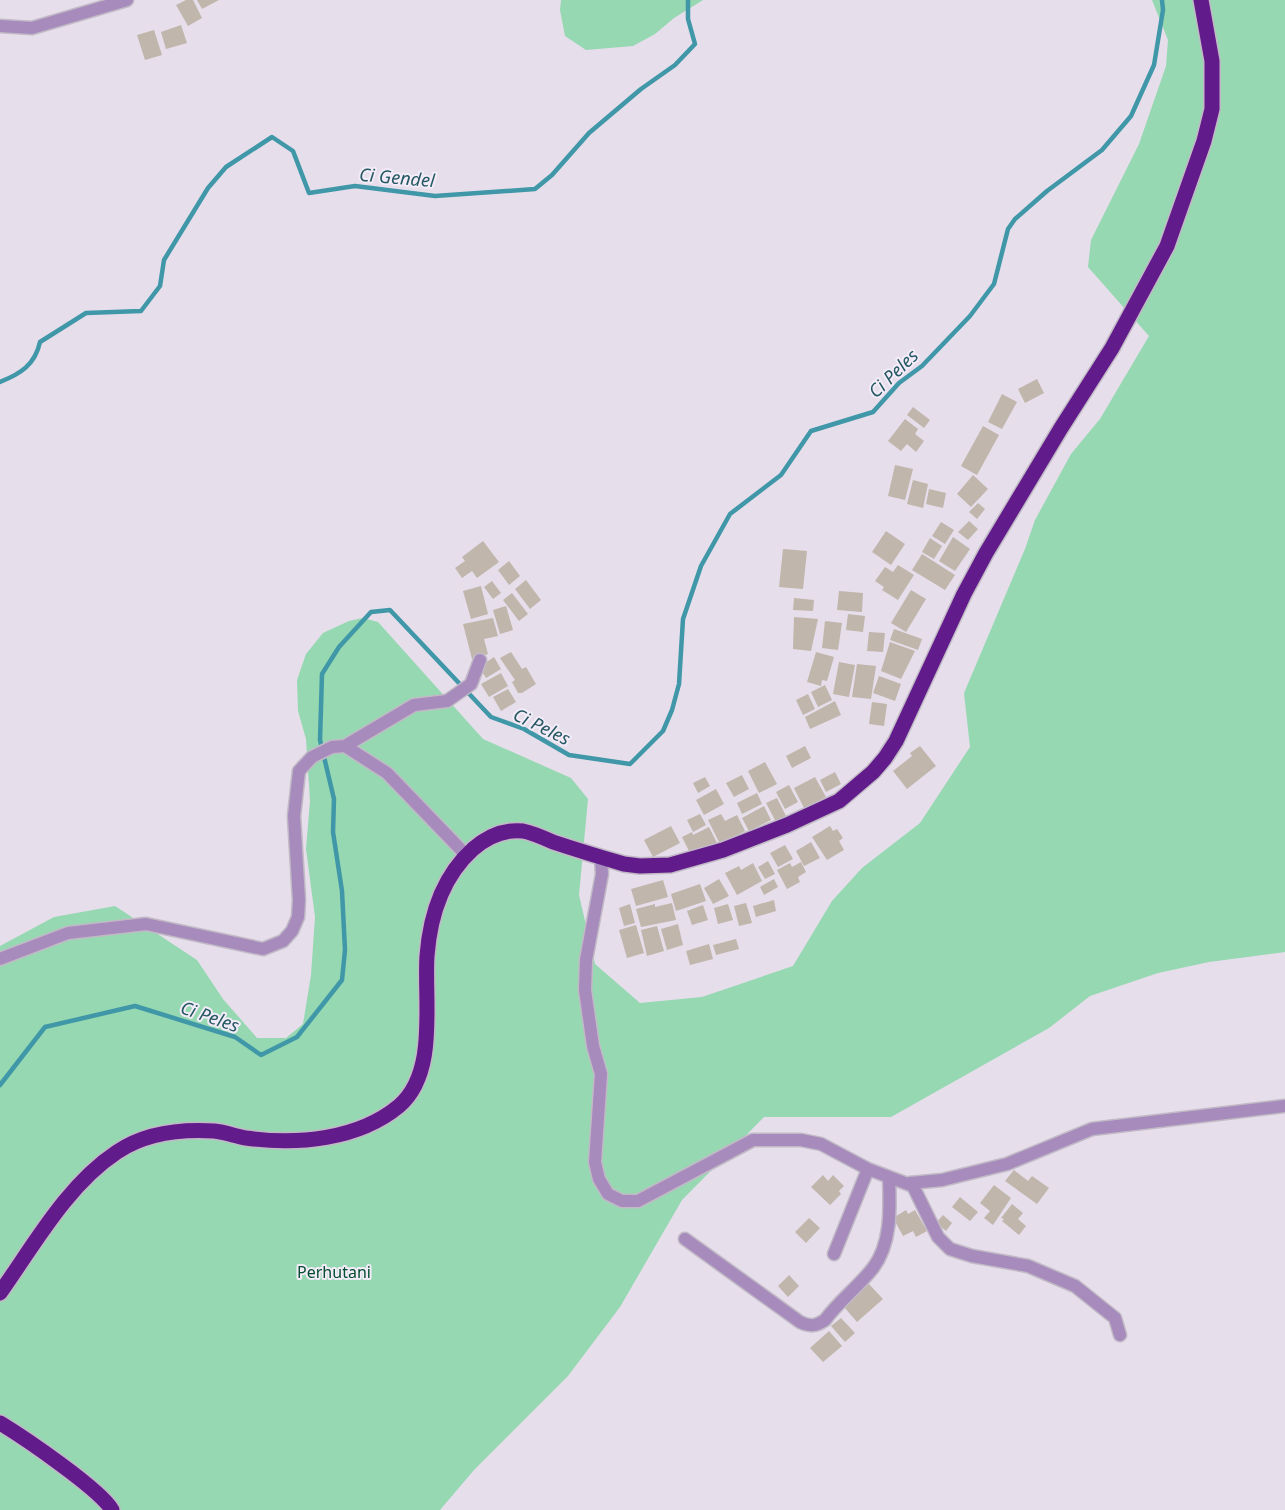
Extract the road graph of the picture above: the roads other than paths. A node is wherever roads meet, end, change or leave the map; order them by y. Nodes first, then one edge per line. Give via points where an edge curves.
1 (127, 0) edge
2 (1201, 0) edge
3 (0, 26) edge
4 (480, 660) dead end
5 (339, 746) junction
6 (466, 855) junction
7 (601, 858) junction
8 (0, 960) edge
9 (1285, 1106) edge
10 (868, 1170) junction
11 (889, 1178) junction
12 (910, 1183) junction
13 (685, 1239) dead end
14 (834, 1254) dead end
15 (0, 1293) edge
16 (1120, 1336) dead end
17 (0, 1423) edge
18 (112, 1510) edge

1 - 3 street via 32,28
2 - 7 highway via 1212,62 1212,109 1204,142 1167,246 1112,348 986,553 885,758 839,801 723,850 655,866
4 - 5 street via 471,684 447,701 414,705
5 - 6 street via 387,773
5 - 8 street via 312,757 299,771 294,816 298,917 283,941 263,949 146,924 68,932
6 - 7 highway via 498,833 524,831
6 - 15 highway via 444,886 430,931 424,1060 416,1082 402,1104 383,1118 334,1136 308,1140 247,1138 215,1131 176,1131 159,1134 119,1150 102,1163 61,1208
7 - 10 street via 602,874 586,960 584,990 601,1074 595,1162 599,1179 608,1194 622,1201 638,1200 753,1140 801,1140 821,1144
9 - 12 street via 1092,1129 1007,1164 948,1179
10 - 11 street
10 - 14 street
11 - 12 street
11 - 13 street via 889,1223 874,1267 817,1325 800,1322
12 - 16 street via 916,1189 938,1237 950,1249 1028,1266 1074,1286 1115,1318
17 - 18 highway via 91,1489

